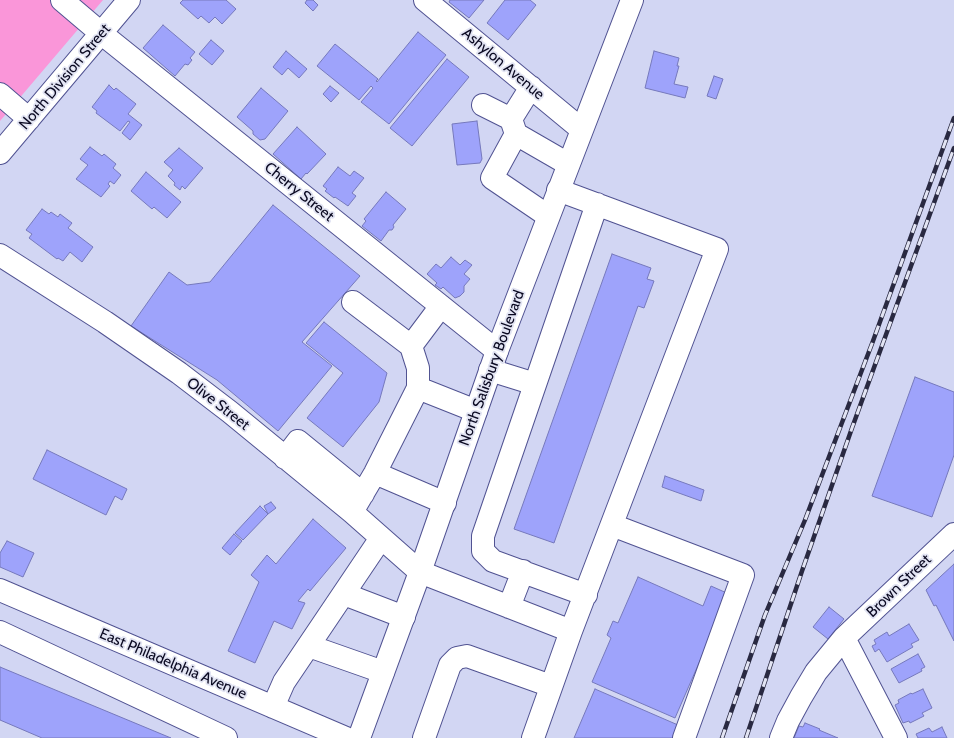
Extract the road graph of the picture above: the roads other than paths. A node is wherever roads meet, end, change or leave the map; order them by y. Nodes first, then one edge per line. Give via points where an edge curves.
1 (62, 0) edge
2 (129, 0) edge
3 (425, 0) edge
4 (632, 0) edge
5 (102, 34) junction
6 (531, 87) junction
7 (0, 94) edge
8 (483, 105) dead end
9 (29, 119) junction
10 (514, 126) junction
11 (581, 129) junction
12 (0, 153) edge
13 (568, 164) junction
14 (558, 190) junction
15 (597, 204) junction
16 (548, 216) junction
17 (0, 255) edge
18 (353, 302) dead end
19 (442, 306) junction
20 (411, 346) junction
21 (494, 360) junction
22 (535, 384) junction
23 (418, 388) junction
24 (476, 411) junction
25 (285, 458) junction
26 (376, 472) junction
27 (363, 494) junction
28 (445, 502) junction
29 (352, 512) junction
30 (612, 525) junction
31 (954, 534) edge
32 (381, 538) junction
33 (523, 571) junction
34 (420, 572) junction
35 (0, 590) edge
36 (344, 594) junction
37 (586, 595) junction
38 (509, 607) junction
39 (404, 617) junction
40 (571, 631) junction
41 (0, 632) edge
42 (844, 638) junction
43 (309, 646) junction
44 (384, 672) junction
45 (551, 686) junction
46 (273, 707) junction
47 (226, 738) edge
48 (346, 738) edge
49 (359, 738) edge
50 (424, 738) edge
51 (533, 738) edge
52 (684, 738) edge
53 (781, 738) edge
54 (896, 738) edge

1 - 5 street, Cherry Street
2 - 5 street, North Division Street
3 - 6 street, Ashylon Avenue
4 - 11 street, North Salisbury Boulevard
5 - 9 street, North Division Street
5 - 19 street, Cherry Street
6 - 10 street
6 - 11 street, Ashylon Avenue
7 - 9 street
8 - 10 street
9 - 12 street, North Division Street
10 - 13 street
10 - 16 street via 492,178
11 - 13 street, North Salisbury Boulevard
13 - 14 street, North Salisbury Boulevard
14 - 15 street
14 - 16 street, North Salisbury Boulevard
15 - 22 street
15 - 30 street via 717,249
16 - 21 street, North Salisbury Boulevard
17 - 25 street, Olive Street via 179,373
18 - 20 street
19 - 20 street
19 - 21 street, Cherry Street
20 - 23 street via 418,368
21 - 22 street
21 - 24 street, North Salisbury Boulevard
22 - 33 street via 483,536 483,551 493,561
23 - 24 street
23 - 26 street
24 - 28 street, North Salisbury Boulevard
25 - 27 street via 298,441
25 - 29 street, Olive Street
26 - 27 street
26 - 28 street
27 - 29 street
28 - 34 street, North Salisbury Boulevard
29 - 32 street, Olive Street
30 - 37 street
30 - 52 street via 743,575
31 - 42 street, Brown Street
32 - 34 street, Olive Street
32 - 36 street
33 - 37 street
33 - 38 street
34 - 38 street, Olive Street
34 - 39 street, North Salisbury Boulevard
35 - 46 street, East Philadelphia Avenue
36 - 39 street
36 - 43 street
37 - 40 street
38 - 40 street, Olive Street
39 - 44 street, North Salisbury Boulevard
40 - 45 street
41 - 47 street
42 - 53 street, Brown Street via 816,672
42 - 54 street
43 - 44 street
43 - 46 street via 284,682
44 - 49 street, North Salisbury Boulevard
45 - 50 street via 467,656 457,658 450,665
45 - 51 street
46 - 48 street, East Philadelphia Avenue

